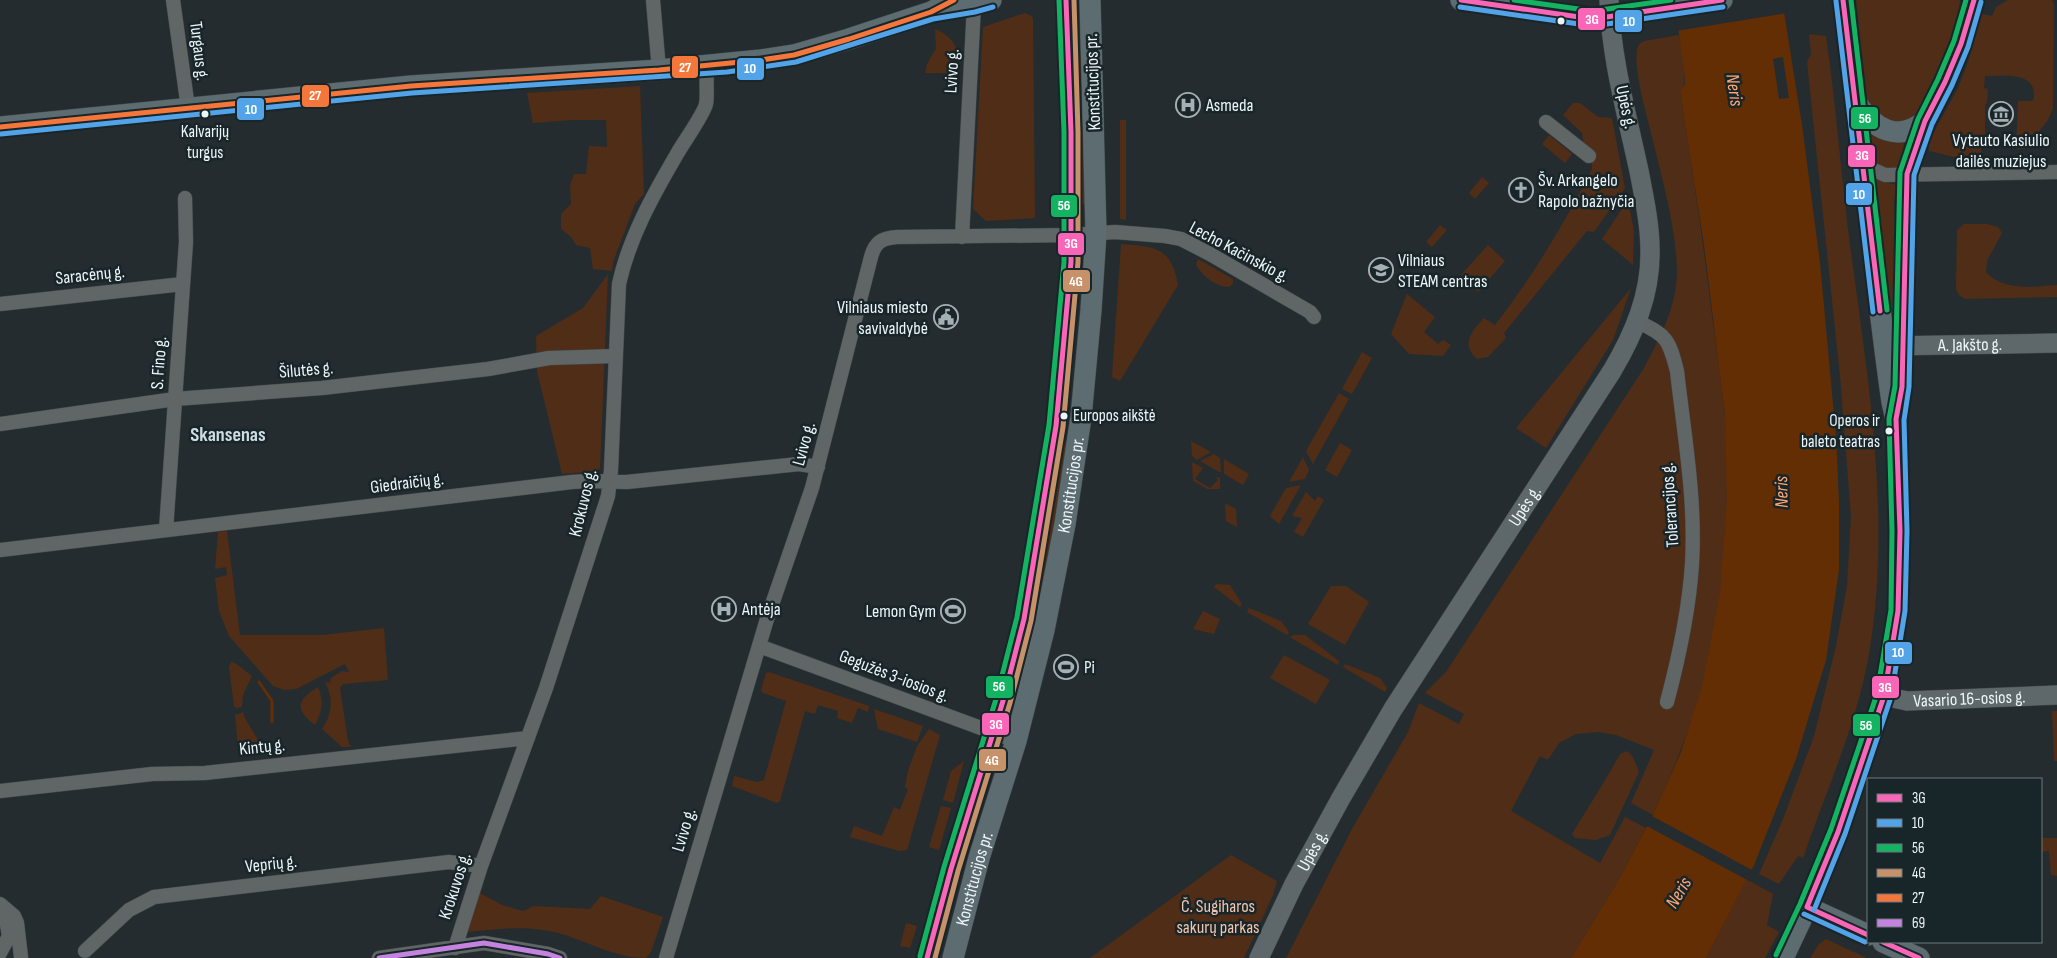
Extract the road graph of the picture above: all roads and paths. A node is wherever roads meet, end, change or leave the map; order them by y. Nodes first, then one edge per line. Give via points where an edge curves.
1 (173, 0) edge
2 (653, 0) edge
3 (1066, 0) edge
4 (1090, 0) edge
5 (1460, 0) edge
6 (1722, 0) edge
7 (1843, 0) edge
8 (1974, 0) edge
9 (973, 2) edge
10 (1609, 9) edge
11 (708, 66) junction
12 (659, 70) junction
13 (1857, 104) junction
14 (188, 108) junction
15 (1925, 121) junction
16 (1546, 122) dead end
17 (0, 127) edge
18 (1862, 153) junction
19 (1589, 156) dead end
20 (2057, 172) edge
21 (1907, 174) junction
22 (185, 198) dead end
23 (1096, 233) junction
24 (1072, 235) junction
25 (962, 237) junction
26 (183, 284) junction
27 (0, 304) edge
28 (1314, 317) dead end
29 (1638, 322) junction
30 (2057, 343) edge
31 (1894, 346) junction
32 (616, 356) junction
33 (175, 399) junction
34 (0, 424) edge
35 (818, 467) junction
36 (610, 481) junction
37 (166, 530) junction
38 (0, 550) edge
39 (759, 646) junction
40 (2057, 695) edge
41 (1884, 696) junction
42 (1667, 702) dead end
43 (993, 733) junction
44 (528, 738) junction
45 (1016, 741) junction
46 (0, 791) edge
47 (481, 866) junction
48 (2, 906) edge
49 (1808, 908) junction
50 (1867, 935) edge
51 (1885, 943) edge
52 (455, 948) junction
53 (524, 950) junction
54 (86, 951) dead end
55 (0, 953) edge
56 (21, 958) edge
57 (379, 958) edge
58 (444, 958) edge
59 (560, 958) edge
60 (666, 958) edge
61 (927, 958) edge
62 (953, 958) edge
63 (1259, 958) edge
64 (1783, 958) edge
65 (1919, 958) edge

1 - 14 street, Turgaus g.
2 - 12 street
3 - 24 main road, Konstitucijos pr.
4 - 23 main road, Konstitucijos pr.
5 - 10 main road via 1588,18
6 - 10 main road via 1632,14
7 - 13 main road
8 - 15 main road via 1961,44
9 - 11 main road via 794,54
9 - 25 street, Lvivo g.
10 - 29 street, Upės g. via 1643,192 1650,250
11 - 12 main road
11 - 32 street, Krokuvos g. via 706,104 649,204 622,272
12 - 14 main road via 411,86
13 - 15 main road via 1872,122 1889,131 1909,130
13 - 18 main road
14 - 17 main road
15 - 21 main road
16 - 19 street
18 - 21 street via 1878,173
18 - 31 main road via 1869,227
20 - 21 street
21 - 31 main road
22 - 26 street, S. Fino g.
23 - 24 street, Lecho Kačinskio g.
23 - 28 street, Lecho Kačinskio g. via 1153,234 1181,239
23 - 45 main road, Konstitucijos pr. via 1081,417 1065,524 1042,640
24 - 25 street, Lecho Kačinskio g.
24 - 43 main road, Konstitucijos pr. via 1061,379 1047,483 1024,619
25 - 35 street, Lvivo g. via 887,238 876,244
26 - 27 street, Saracėnų g.
26 - 33 street, S. Fino g.
29 - 42 street, Tolerancijos g. via 1663,334 1674,358 1692,508 1690,590
29 - 63 street, Upės g. via 1612,371 1393,709 1294,884
30 - 31 street, A. Jakšto g.
31 - 41 main road via 1902,387 1896,419 1900,530 1898,611
32 - 33 street, Šilutės g. via 549,358 488,369 322,388
32 - 36 street, Krokuvos g.
33 - 34 street, Šilutės g.
33 - 37 street, S. Fino g.
35 - 36 street, Giedraičių g. via 798,464 627,482
35 - 39 street, Lvivo g.
36 - 37 street, Giedraičių g. via 572,482
36 - 44 street, Krokuvos g. via 608,496
37 - 38 street, Giedraičių g.
39 - 43 street, Gegužės 3-iosios g.
39 - 60 street, Lvivo g.
40 - 41 street, Vasario 16-osios g. via 1907,701
41 - 49 main road via 1838,832
43 - 45 street, Gegužės 3-iosios g.
43 - 61 main road, Konstitucijos pr.
44 - 46 street, Kintų g.
44 - 47 street, Krokuvos g.
45 - 62 main road, Konstitucijos pr. via 979,858
47 - 52 street, Krokuvos g.
47 - 54 street, Veprių g. via 449,862 154,897 129,910
48 - 55 street via 9,936
48 - 56 street via 17,923
49 - 50 main road
49 - 64 main road
51 - 65 main road
52 - 53 street via 484,943
52 - 57 street
53 - 58 street
53 - 59 street
55 - 56 street via 11,952

